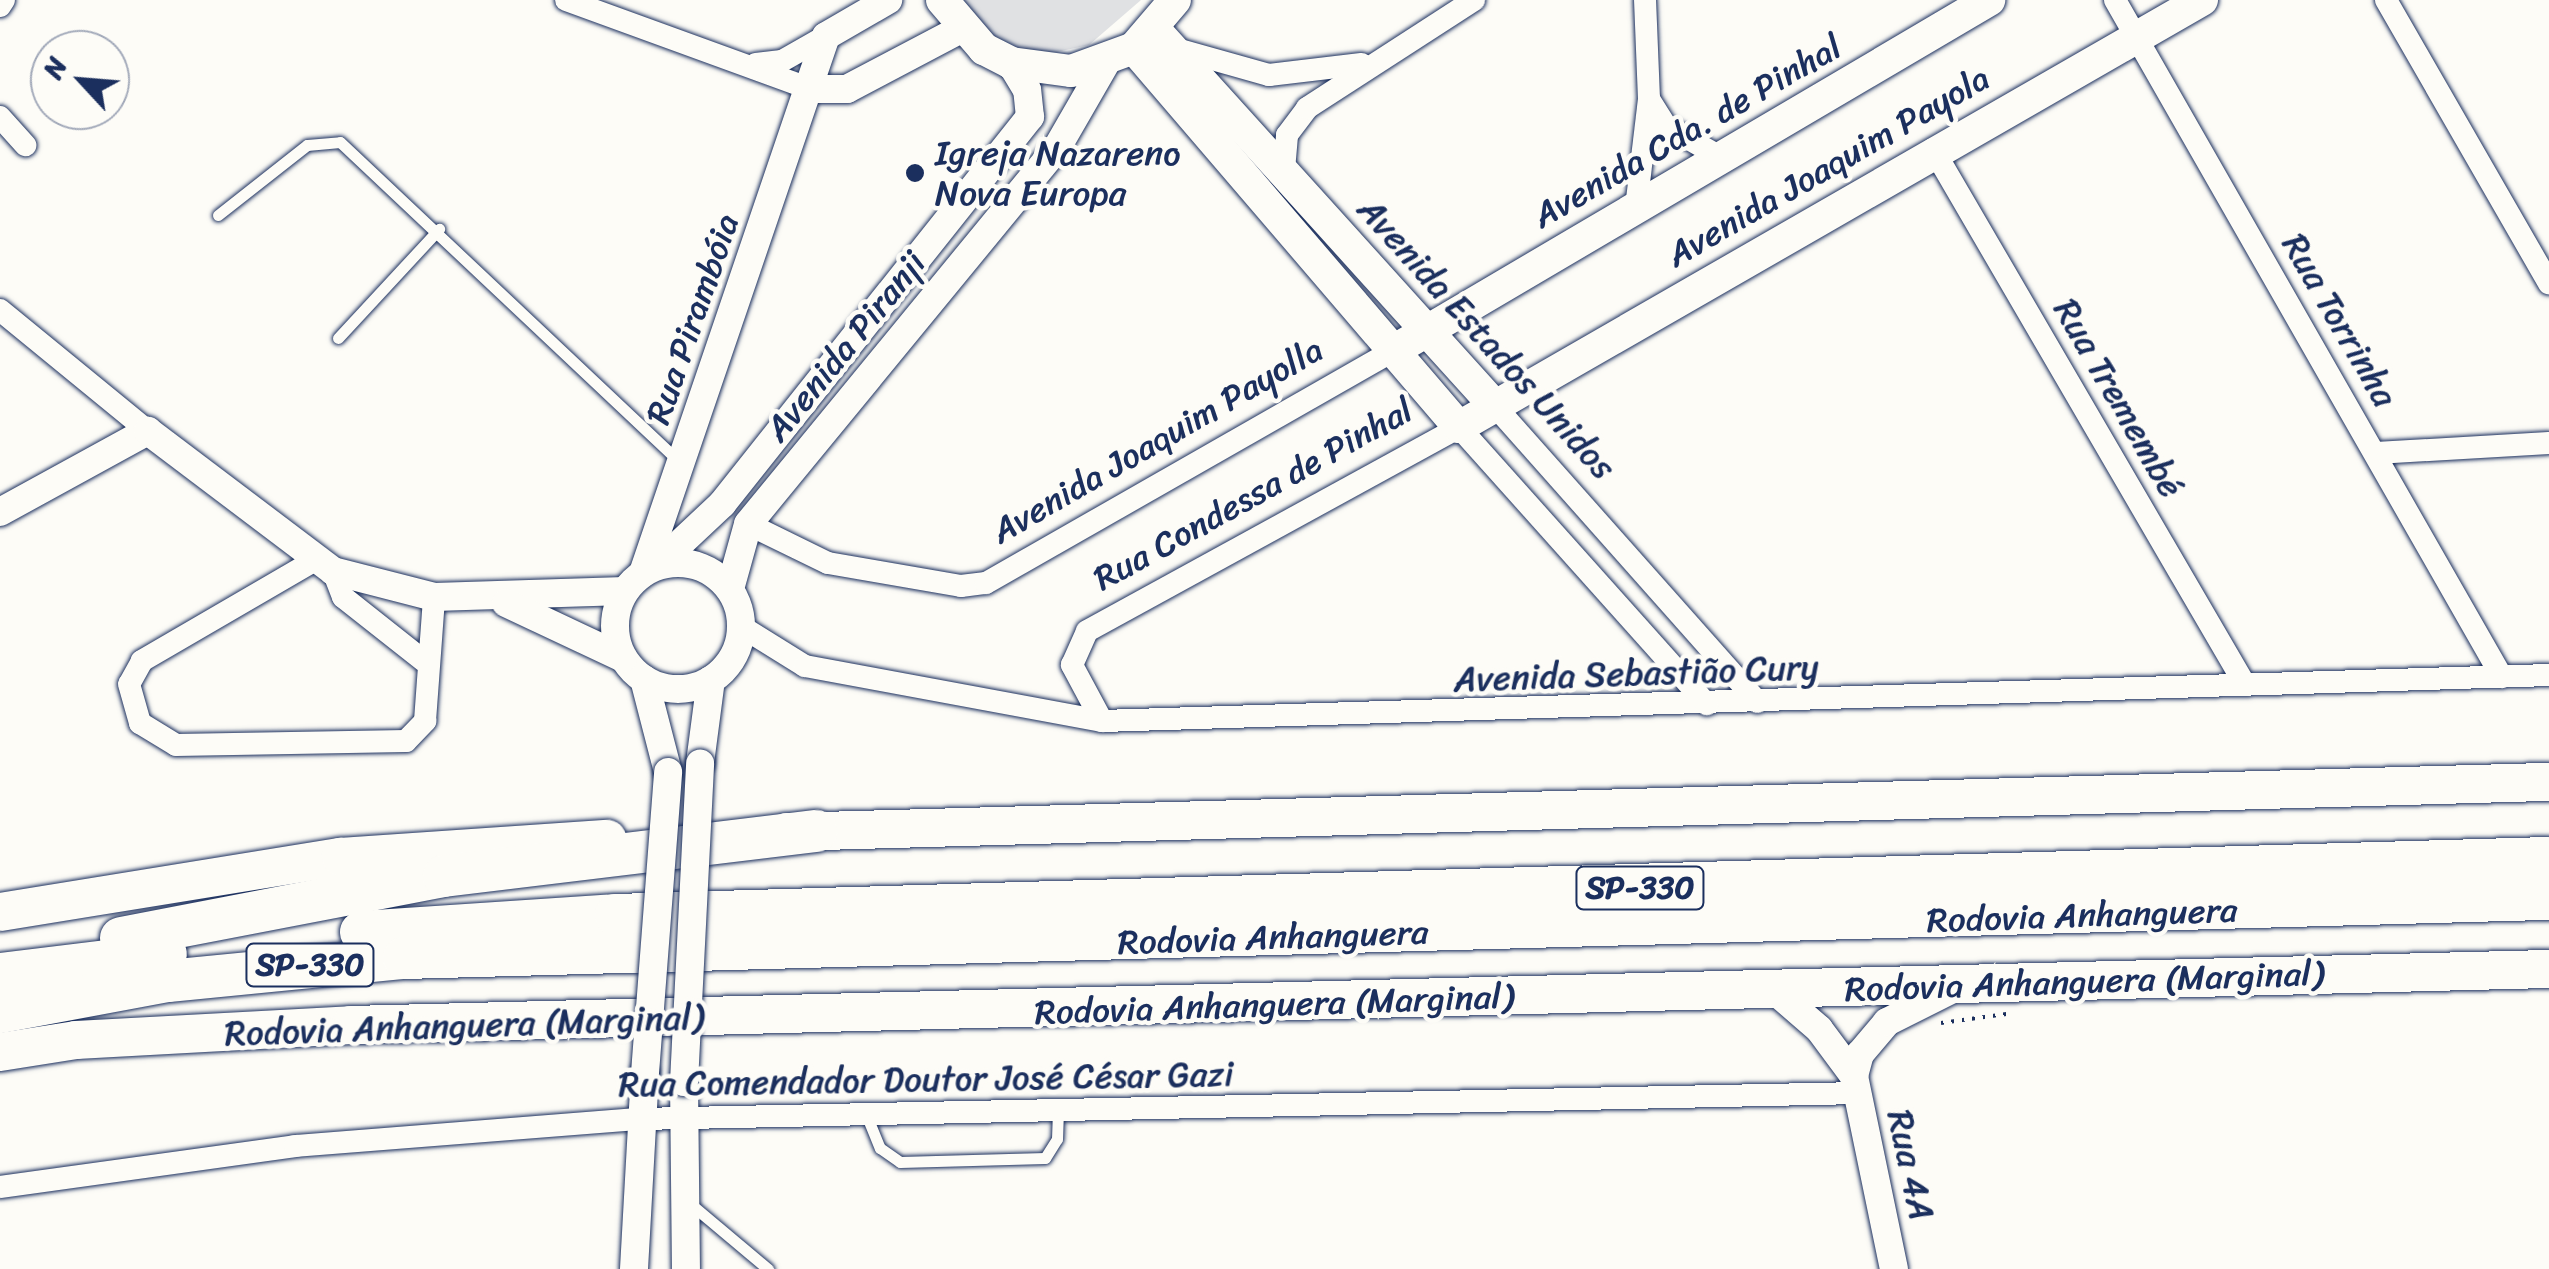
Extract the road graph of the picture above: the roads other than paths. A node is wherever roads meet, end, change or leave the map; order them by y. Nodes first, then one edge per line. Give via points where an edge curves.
1 (566, 0) edge
2 (888, 0) edge
3 (942, 0) edge
4 (1175, 0) edge
5 (1474, 0) edge
6 (1645, 0) edge
7 (1989, 0) edge
8 (2115, 0) edge
9 (2202, 0) edge
10 (2386, 0) edge
11 (961, 29) junction
12 (826, 36) junction
13 (2138, 39) junction
14 (1141, 47) junction
15 (1011, 63) junction
16 (1369, 63) junction
17 (755, 64) junction
18 (810, 89) junction
19 (1650, 99) junction
20 (0, 117) edge
21 (25, 145) dead end
22 (1933, 149) junction
23 (1722, 158) junction
24 (1284, 170) junction
25 (1636, 208) junction
26 (218, 215) dead end
27 (439, 229) junction
28 (2549, 284) edge
29 (0, 310) edge
30 (1426, 330) junction
31 (338, 338) dead end
32 (1393, 352) junction
33 (1494, 405) junction
34 (1459, 427) junction
35 (148, 431) junction
36 (2549, 442) edge
37 (2376, 453) junction
38 (682, 464) junction
39 (0, 512) edge
40 (748, 524) junction
41 (325, 565) junction
42 (641, 577) junction
43 (730, 588) junction
44 (434, 596) junction
45 (500, 600) junction
46 (742, 628) junction
47 (624, 658) junction
48 (424, 661) junction
49 (2549, 675) edge
50 (2502, 677) junction
51 (644, 679) junction
52 (711, 680) junction
53 (2244, 682) junction
54 (1758, 702) junction
55 (1707, 704) junction
56 (1102, 721) junction
57 (2549, 765) edge
58 (2549, 782) edge
59 (2410, 785) junction
60 (816, 830) junction
61 (2549, 858) edge
62 (2549, 899) edge
63 (0, 912) edge
64 (2549, 969) edge
65 (0, 972) edge
66 (1964, 984) junction
67 (1775, 991) junction
68 (0, 1012) edge
69 (0, 1052) edge
70 (1856, 1084) junction
71 (1058, 1110) junction
72 (866, 1114) junction
73 (683, 1118) junction
74 (638, 1119) junction
75 (0, 1187) edge
76 (684, 1198) junction
77 (634, 1269) edge
78 (686, 1269) edge
79 (768, 1269) edge
80 (1894, 1269) edge

1 - 17 street
2 - 12 street
3 - 11 main road
4 - 14 main road
5 - 16 street
6 - 19 street
7 - 23 main road, Avenida Cda. de Pinhal
8 - 13 street, Rua Torrinha
9 - 13 main road, Avenida Joaquim Payola
10 - 28 street
11 - 15 main road
11 - 18 street via 847,89
12 - 17 street via 782,61
12 - 18 street, Rua Pirambóia
13 - 22 main road, Avenida Joaquim Payola
13 - 37 street, Rua Torrinha
14 - 15 main road via 1072,72
14 - 16 street via 1269,76
14 - 24 main road, Avenida Estados Unidos
14 - 32 main road
14 - 40 street, Avenida Piranji
15 - 42 street, Avenida Piranji via 1027,90 1030,117 722,504
16 - 24 street via 1295,120
17 - 18 street
18 - 38 street, Rua Pirambóia
19 - 23 street via 1666,126
19 - 25 street
20 - 21 street
22 - 33 main road, Avenida Joaquim Payola
22 - 53 street, Rua Tremembé
23 - 25 main road, Avenida Cda. de Pinhal
24 - 30 main road, Avenida Estados Unidos
25 - 30 main road, Avenida Cda. de Pinhal
26 - 27 lane via 324,140 358,152
27 - 31 lane
27 - 38 lane
29 - 35 street
30 - 32 main road, Avenida Joaquim Payolla
30 - 33 main road, Avenida Estados Unidos
32 - 34 main road
32 - 40 street, Avenida Joaquim Payolla via 986,582 962,586 828,564
33 - 34 main road, Rua Condessa de Pinhal
33 - 54 street, Avenida Estados Unidos
34 - 55 street
34 - 56 street, Rua Condessa de Pinhal via 1087,631 1072,665
35 - 39 street
35 - 41 street
36 - 37 street
37 - 50 street, Rua Torrinha
38 - 42 street, Rua Pirambóia
40 - 43 street, Avenida Piranji
41 - 44 street
41 - 48 street via 343,597
41 - 48 street via 142,660 129,684 140,722 176,745 406,741 425,721
42 - 43 street via 697,565
42 - 45 street
42 - 47 street via 615,624
43 - 46 street
44 - 45 street
44 - 48 street
45 - 47 street
46 - 52 street via 733,658
46 - 56 street, Avenida Sebastião Cury via 805,666
47 - 51 street
49 - 50 street, Avenida Sebastião Cury
50 - 53 street, Avenida Sebastião Cury
51 - 52 street via 677,689
51 - 74 street, bridge via 668,772
52 - 73 street, bridge via 700,763
53 - 54 street, Avenida Sebastião Cury
54 - 55 street, Avenida Sebastião Cury
55 - 56 street, Avenida Sebastião Cury
57 - 59 main road
58 - 59 highway
59 - 60 highway
60 - 63 highway via 380,853
60 - 65 highway via 444,876 86,944
61 - 65 highway, Rodovia Anhanguera / SP-330 via 616,915 334,934
62 - 68 highway, Rodovia Anhanguera / SP-330 via 404,958 168,981
64 - 66 highway, Rodovia Anhanguera (Marginal)
66 - 67 highway, Rodovia Anhanguera (Marginal)
66 - 70 street, Rua 4A via 1887,1022 1860,1054
67 - 69 highway, Rodovia Anhanguera (Marginal) via 350,1025 76,1040
67 - 70 street, Rua 4A via 1819,1029
70 - 71 street, Rua Comendador Doutor José César Gazi
70 - 80 street, Rua 4A
71 - 72 street, Rua Comendador Doutor José César Gazi
71 - 72 lane via 1056,1140 1044,1158 900,1162 880,1148
72 - 73 street, Rua Comendador Doutor José César Gazi
73 - 74 street, Rua Comendador Doutor José César Gazi
73 - 76 street
74 - 75 street, Rua Comendador Doutor José César Gazi via 295,1146
74 - 77 street
76 - 78 street
76 - 79 lane

